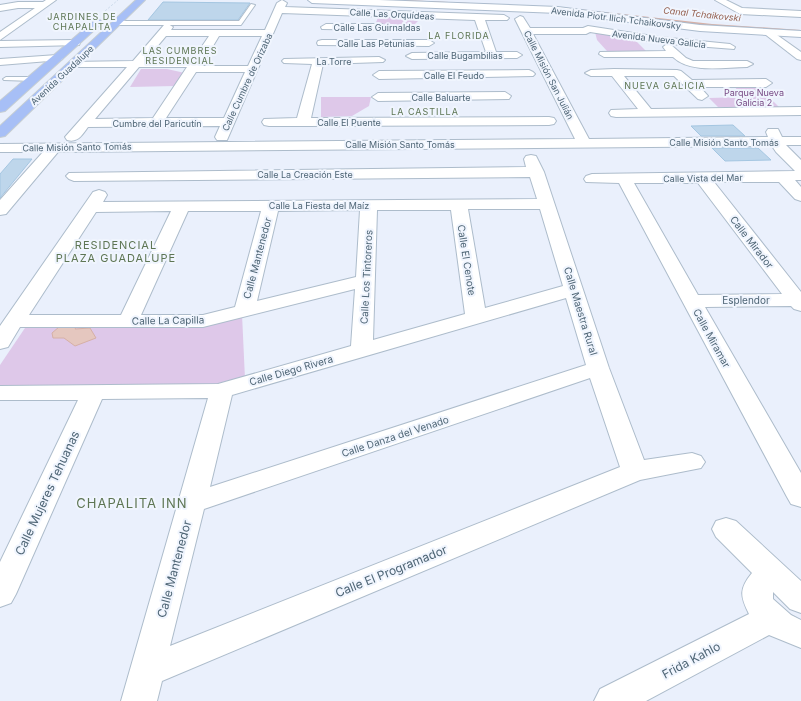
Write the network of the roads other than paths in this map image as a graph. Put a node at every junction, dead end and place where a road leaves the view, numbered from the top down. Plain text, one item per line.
1 (141, 0) edge
2 (312, 0) edge
3 (468, 0) edge
4 (719, 0) edge
5 (371, 1) edge
6 (48, 2) edge
7 (770, 2) dead end
8 (421, 4) junction
9 (253, 5) dead end
10 (433, 5) junction
11 (281, 6) joint
12 (0, 8) edge
13 (515, 8) junction
14 (332, 11) junction
15 (784, 13) junction
16 (107, 14) dead end
17 (801, 14) edge
18 (415, 15) junction
19 (479, 17) junction
20 (504, 18) dead end
21 (118, 23) junction
22 (801, 26) edge
23 (326, 27) junction
24 (396, 27) dead end
25 (524, 27) junction
26 (428, 28) junction
27 (271, 30) junction
28 (587, 30) junction
29 (216, 33) junction
30 (770, 33) junction
31 (784, 33) junction
32 (801, 34) edge
33 (0, 37) edge
34 (721, 38) dead end
35 (659, 40) junction
36 (75, 42) junction
37 (0, 44) edge
38 (22, 44) junction
39 (730, 47) junction
40 (320, 51) junction
41 (796, 51) edge
42 (675, 54) junction
43 (492, 55) junction
44 (517, 55) dead end
45 (412, 56) dead end
46 (431, 56) junction
47 (57, 58) junction
48 (288, 61) dead end
49 (0, 63) edge
50 (609, 63) junction
51 (72, 66) junction
52 (134, 66) junction
53 (193, 68) junction
54 (253, 69) junction
55 (591, 72) dead end
56 (498, 74) junction
57 (529, 74) dead end
58 (379, 75) junction
59 (6, 79) dead end
60 (764, 81) junction
61 (30, 82) junction
62 (690, 84) junction
63 (0, 85) edge
64 (505, 96) junction
65 (702, 96) dead end
66 (376, 102) junction
67 (0, 108) edge
68 (752, 111) junction
69 (769, 111) junction
70 (797, 111) edge
71 (647, 112) junction
72 (616, 113) dead end
73 (514, 121) junction
74 (549, 121) dead end
75 (157, 122) junction
76 (229, 122) junction
77 (269, 122) dead end
78 (303, 122) junction
79 (350, 122) junction
80 (367, 122) junction
81 (85, 123) junction
82 (0, 133) edge
83 (72, 137) dead end
84 (222, 137) dead end
85 (777, 141) junction
86 (584, 142) junction
87 (759, 142) junction
88 (800, 142) edge
89 (347, 144) junction
90 (365, 144) junction
91 (0, 148) edge
92 (54, 148) junction
93 (529, 151) dead end
94 (536, 172) junction
95 (795, 174) edge
96 (74, 176) dead end
97 (112, 176) junction
98 (592, 179) dead end
99 (624, 179) junction
100 (703, 179) junction
101 (801, 196) edge
102 (458, 204) junction
103 (547, 204) junction
104 (369, 205) junction
105 (182, 206) junction
106 (271, 206) junction
107 (91, 207) junction
108 (0, 210) edge
109 (366, 280) junction
110 (574, 289) junction
111 (692, 301) junction
112 (800, 302) edge
113 (244, 311) junction
114 (476, 316) junction
115 (14, 321) junction
116 (128, 321) junction
117 (0, 342) edge
118 (362, 349) junction
119 (598, 368) junction
120 (222, 390) junction
121 (94, 392) junction
122 (0, 393) edge
123 (692, 462) dead end
124 (635, 471) junction
125 (801, 497) edge
126 (192, 503) junction
127 (726, 529) dead end
128 (775, 575) junction
129 (0, 594) edge
130 (801, 600) edge
131 (770, 619) junction
132 (801, 634) edge
133 (143, 686) edge
134 (612, 701) edge

1 - 21 main road, Avenida Guadalupe
2 - 5 street, Avenida Piotr Ilich Tchaikovsky
3 - 22 street, Avenida Piotr Ilich Tchaikovsky
4 - 15 street
5 - 8 street, Avenida Piotr Ilich Tchaikovsky
6 - 12 street
6 - 33 street
7 - 15 street
8 - 10 street, Avenida Piotr Ilich Tchaikovsky
8 - 18 street
9 - 21 lane
10 - 13 street, Avenida Piotr Ilich Tchaikovsky
10 - 26 street
11 - 14 street, Calle Las Orquídeas
11 - 27 street, Calle Cumbre de Orizaba
13 - 25 street, Calle Misión San Julián
13 - 30 street, Avenida Piotr Ilich Tchaikovsky
14 - 18 street, Calle Las Orquídeas
14 - 23 street
15 - 17 street
16 - 36 main road, Avenida Guadalupe
18 - 26 street
19 - 20 street, Calle Las Orquídeas
19 - 26 street, Calle Las Orquídeas
19 - 43 street
21 - 51 main road, Avenida Guadalupe
23 - 24 street, Calle Las Guirnaldas
23 - 40 street
25 - 28 street, Avenida Nueva Galicia
25 - 86 street, Calle Misión San Julián
26 - 40 street, Calle Las Petunias
26 - 46 street
27 - 29 street
27 - 54 street, Calle Cumbre de Orizaba
28 - 35 street, Avenida Nueva Galicia
28 - 50 street
29 - 52 street
29 - 53 street
30 - 31 street, Avenida Piotr Ilich Tchaikovsky
30 - 41 street
31 - 32 street, Avenida Piotr Ilich Tchaikovsky
31 - 41 street
34 - 39 street
35 - 39 street, Avenida Nueva Galicia
35 - 42 street
36 - 38 street
36 - 47 main road, Avenida Guadalupe
37 - 38 street
38 - 47 street
39 - 60 street
40 - 48 street, La Torre
40 - 58 street, La Torre
40 - 78 street
42 - 50 street
42 - 60 street
43 - 44 street, Calle Bugambilias
43 - 46 street, Calle Bugambilias
45 - 46 street, Calle Bugambilias
47 - 49 street
47 - 61 main road, Avenida Guadalupe
50 - 55 street
50 - 62 street
50 - 71 street
51 - 52 street
51 - 82 main road, Avenida Guadalupe
52 - 53 street
52 - 81 street
53 - 54 street
53 - 75 street
54 - 76 street, Calle Cumbre de Orizaba
56 - 57 street, Calle El Feudo
56 - 58 street, Calle El Feudo
56 - 64 street
58 - 66 street
59 - 61 lane
60 - 62 street
60 - 70 street
61 - 63 lane
61 - 67 main road, Avenida Guadalupe
62 - 65 street
64 - 66 street, Calle Baluarte
64 - 73 street
66 - 79 street
66 - 80 street
68 - 69 street
68 - 71 street
68 - 85 street
69 - 70 street
69 - 88 street
71 - 72 street
73 - 74 street, Calle El Puente
73 - 80 street, Calle El Puente
75 - 76 street, Cumbre del Paricutín
75 - 81 street, Cumbre del Paricutín
76 - 84 street, Calle Cumbre de Orizaba
77 - 78 street, Calle El Puente
78 - 79 street, Calle El Puente
79 - 80 street, Calle El Puente
79 - 89 street
80 - 90 street
81 - 83 street
85 - 87 street, Calle Misión Santo Tomás
85 - 88 street, Calle Misión Santo Tomás
85 - 95 street
86 - 87 street, Calle Misión Santo Tomás
86 - 90 street, Calle Misión Santo Tomás
87 - 95 street
89 - 90 street, Calle Misión Santo Tomás
89 - 92 street, Calle Misión Santo Tomás
91 - 92 street, Calle Misión Santo Tomás
92 - 108 street
93 - 94 street, Calle Maestra Rural
94 - 97 street, Calle La Creación Este
94 - 103 street, Calle Maestra Rural
95 - 100 street, Calle Vista del Mar
95 - 101 street
96 - 97 street, Calle La Creación Este
97 - 107 street
98 - 99 street, Calle Vista del Mar
99 - 100 street, Calle Vista del Mar
99 - 111 street, Calle Miramar
100 - 112 street, Calle Mirador
102 - 103 street, Calle La Fiesta del Maíz
102 - 104 street, Calle La Fiesta del Maíz
102 - 114 street, Calle El Cenote
103 - 110 street, Calle Maestra Rural
104 - 106 street, Calle La Fiesta del Maíz
104 - 109 street, Calle Los Tintoreros
105 - 106 street, Calle La Fiesta del Maíz
105 - 107 street, Calle La Fiesta del Maíz
105 - 116 street
106 - 113 street, Calle Mantenedor
107 - 115 street
109 - 113 street, Calle La Capilla
109 - 118 street, Calle Los Tintoreros
110 - 114 street, Calle Diego Rivera
110 - 119 street, Calle Maestra Rural
111 - 112 street, Esplendor
111 - 125 street, Calle Miramar
113 - 116 street, Calle La Capilla
114 - 118 street, Calle Diego Rivera
115 - 116 street, Calle La Capilla
115 - 117 street
118 - 120 street, Calle Diego Rivera
119 - 124 street, Calle Maestra Rural
119 - 126 street, Calle Danza del Venado
120 - 121 street, Calle Diego Rivera
120 - 126 street, Calle Mantenedor
121 - 122 street, Calle Diego Rivera
121 - 129 street, Calle Mujeres Tehuanas
123 - 124 street, Calle El Programador
124 - 133 street, Calle El Programador
126 - 133 street, Calle Mantenedor
127 - 128 street
128 - 130 street
128 - 131 street
131 - 132 street
131 - 134 street, Frida Kahlo

